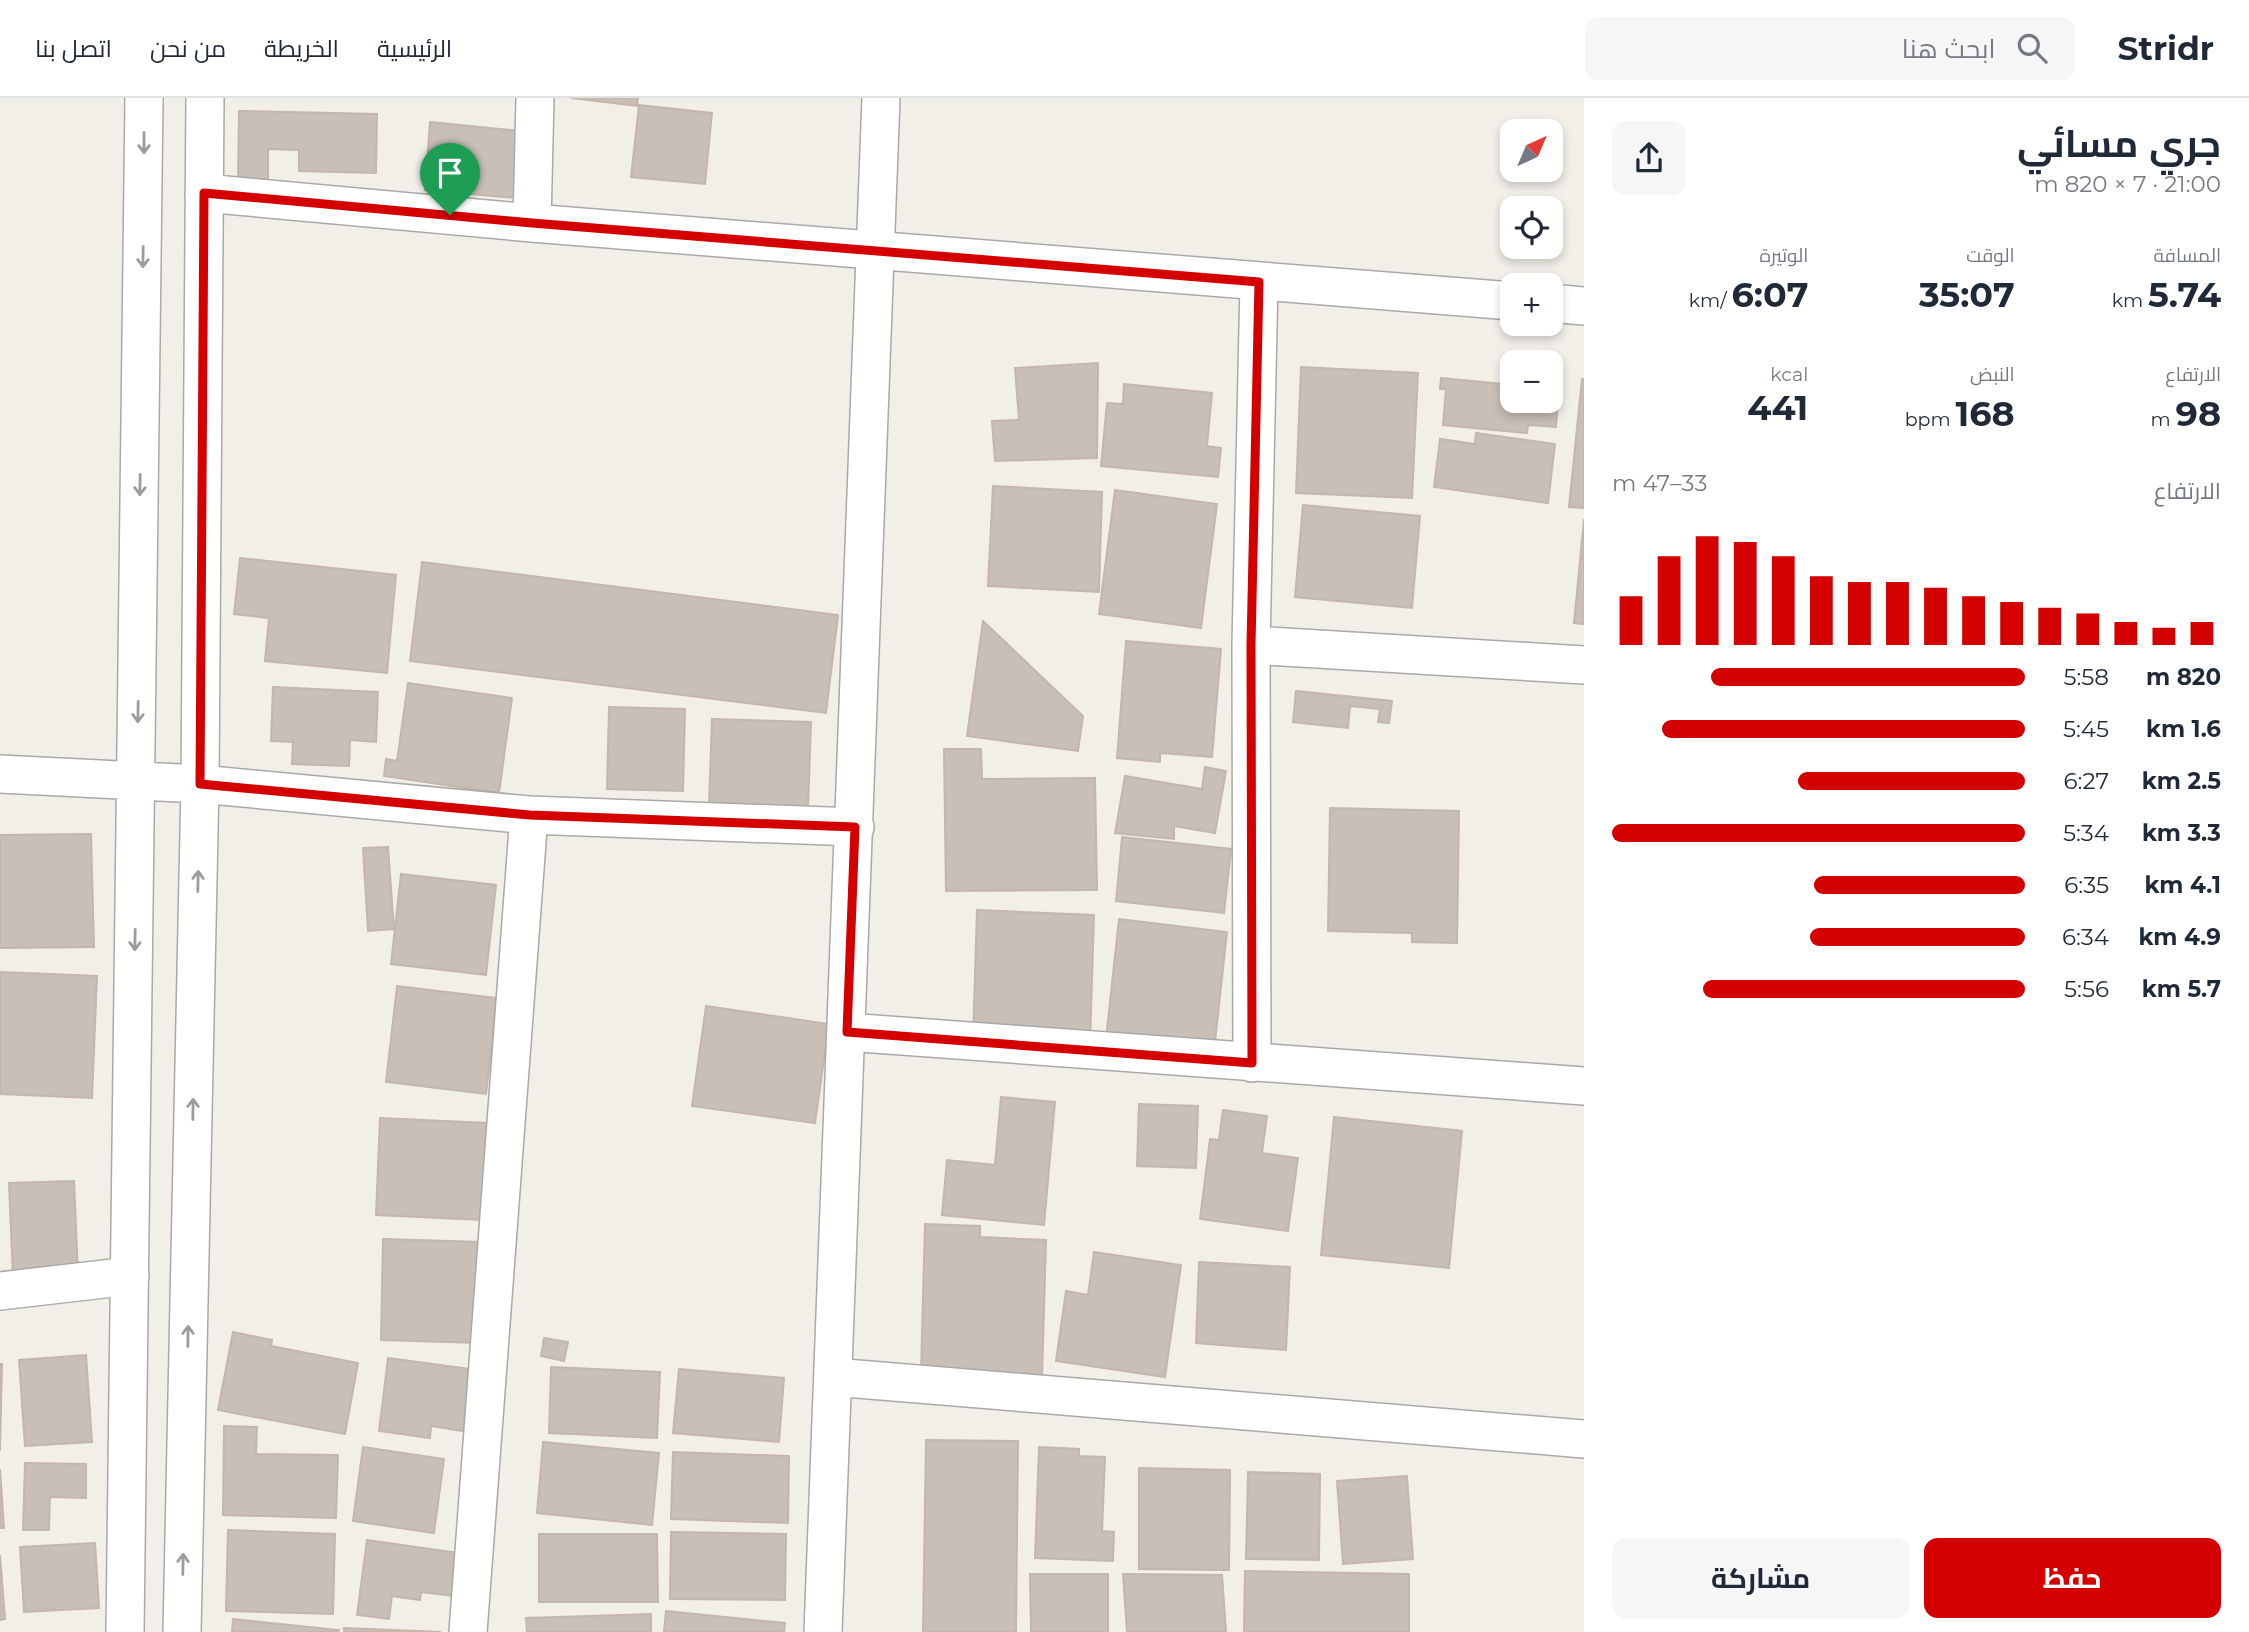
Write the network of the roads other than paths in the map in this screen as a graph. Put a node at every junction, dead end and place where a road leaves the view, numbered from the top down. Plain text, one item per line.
1 (144, 98) edge
2 (205, 98) edge
3 (534, 98) edge
4 (881, 98) edge
5 (204, 193) junction
6 (532, 223) junction
7 (876, 251) junction
8 (1259, 282) junction
9 (1500, 300) edge
10 (1563, 304) edge
11 (1584, 306) edge
12 (1251, 645) junction
13 (1584, 665) edge
14 (0, 774) edge
15 (137, 779) junction
16 (200, 784) junction
17 (530, 815) junction
18 (855, 827) junction
19 (847, 1032) junction
20 (1252, 1063) junction
21 (1584, 1086) edge
22 (130, 1276) junction
23 (0, 1291) edge
24 (833, 1377) junction
25 (1584, 1439) edge
26 (125, 1632) edge
27 (182, 1632) edge
28 (468, 1632) edge
29 (823, 1632) edge

1 -> 15 street
2 - 5 street
3 - 6 street
4 - 7 street
5 - 6 street
5 - 16 street
6 - 7 street
7 - 8 street
7 - 18 street
8 - 9 street
8 - 12 street
10 - 11 street
12 - 13 street
12 - 20 street
14 - 15 street
15 - 16 street
15 -> 22 street
16 - 17 street
27 -> 16 street
17 - 18 street
17 - 28 street
18 - 19 street
19 - 20 street
19 - 24 street
20 - 21 street
22 - 23 street
22 - 26 street
24 - 25 street
24 - 29 street

